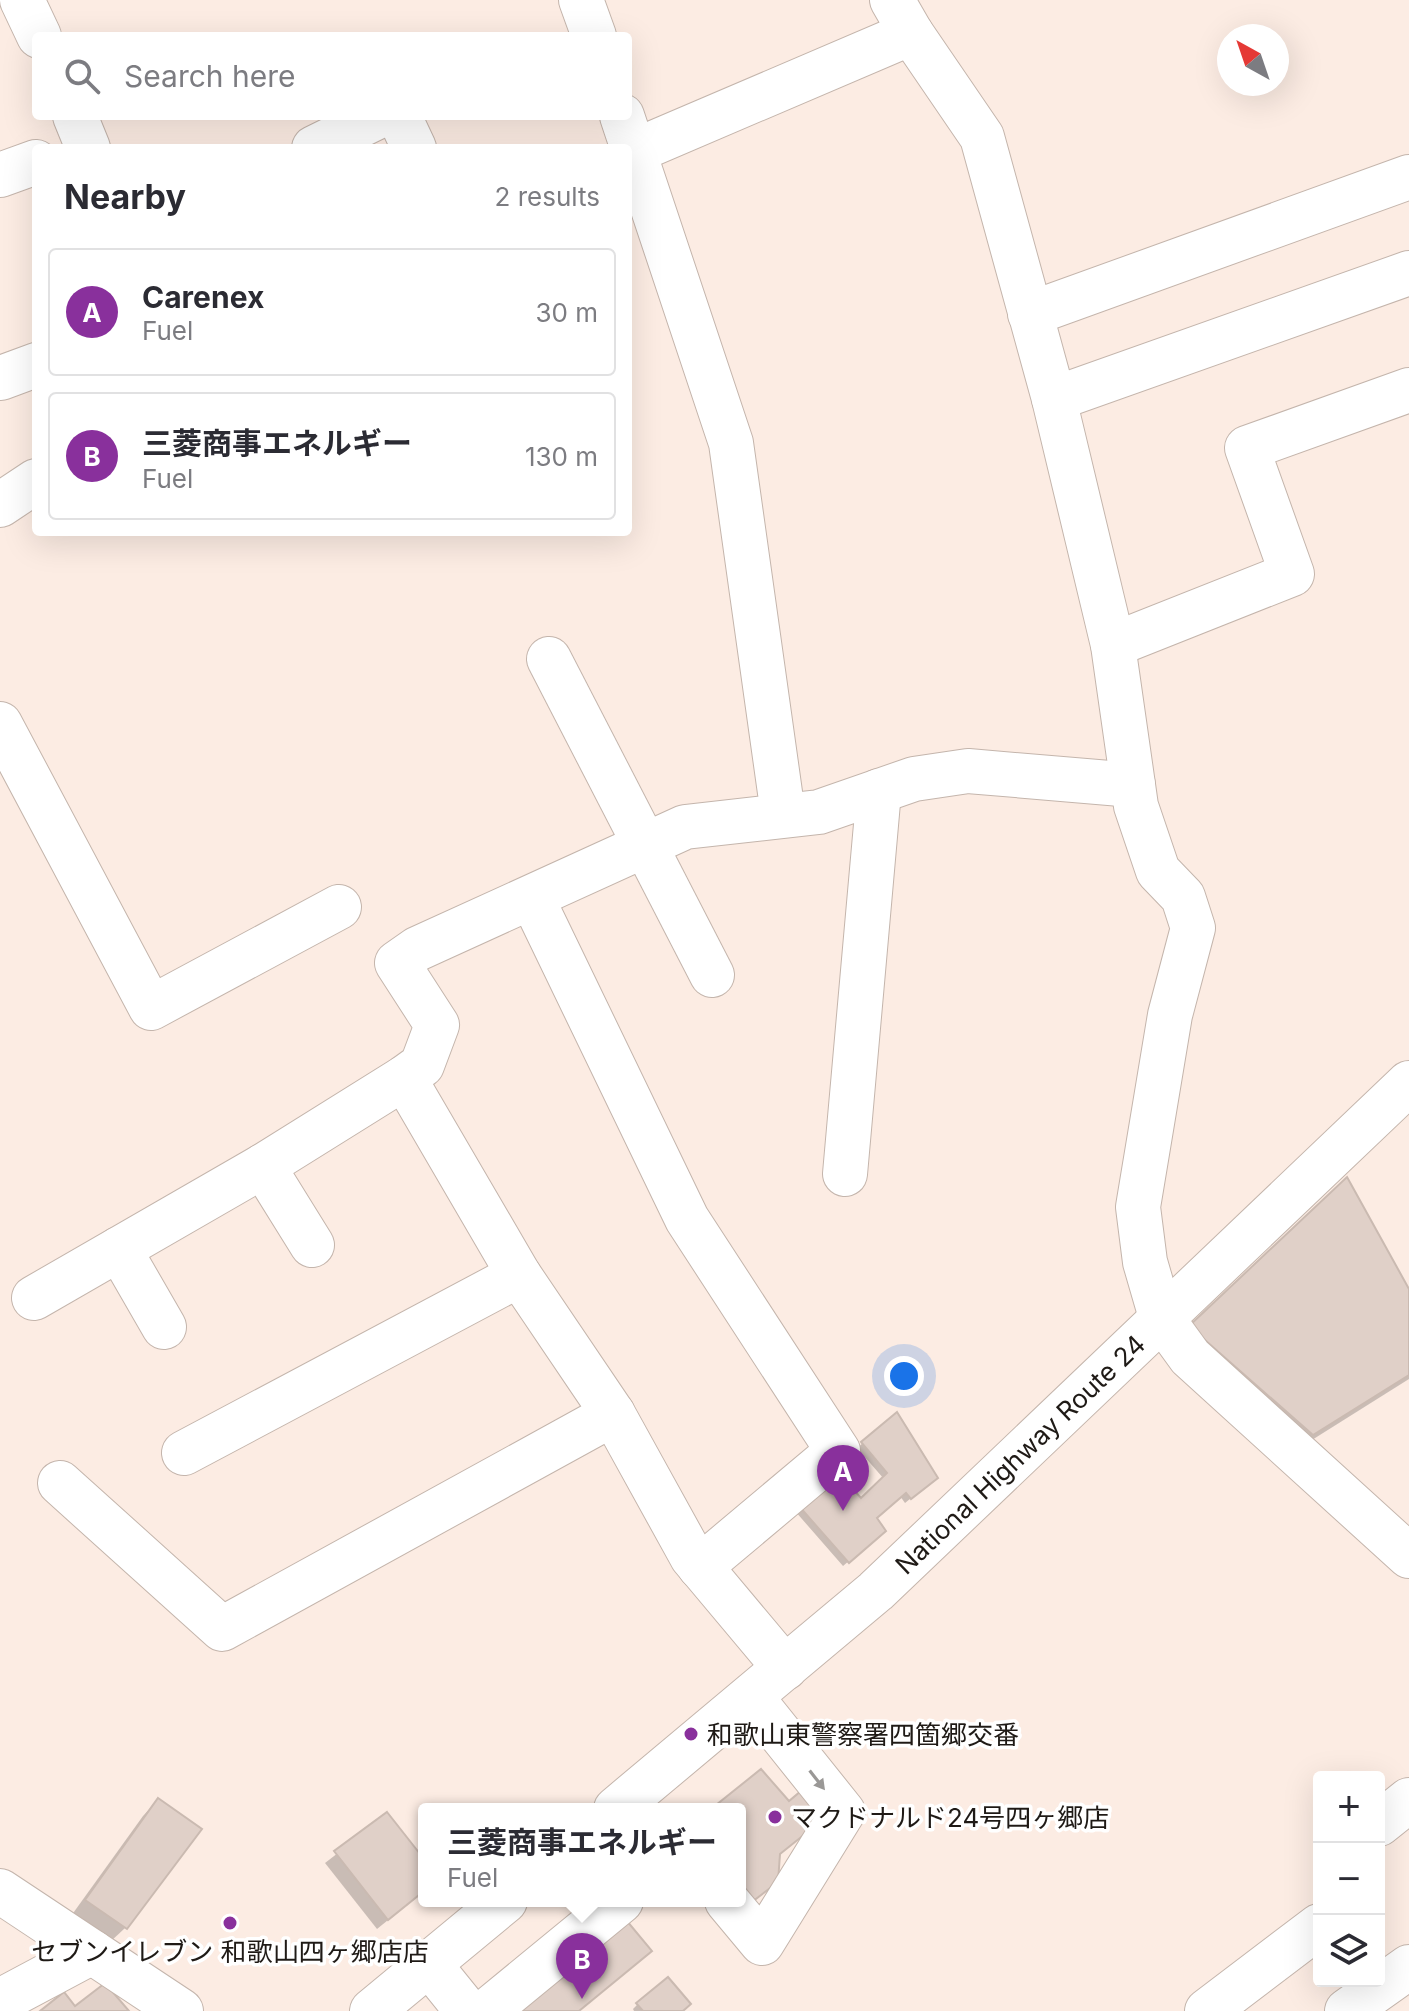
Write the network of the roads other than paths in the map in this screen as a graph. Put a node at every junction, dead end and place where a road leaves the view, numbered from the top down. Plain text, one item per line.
1 (22, 0) edge
2 (581, 0) edge
3 (902, 17) edge
4 (37, 32) edge
5 (593, 32) edge
6 (371, 120) edge
7 (401, 120) edge
8 (628, 141) edge
9 (322, 144) edge
10 (412, 144) edge
11 (632, 153) edge
12 (32, 163) edge
13 (0, 175) edge
14 (1409, 177) edge
15 (1409, 273) edge
16 (1030, 314) junction
17 (32, 366) edge
18 (1, 378) edge
19 (1409, 390) edge
20 (1054, 399) junction
21 (32, 484) edge
22 (0, 505) edge
23 (1113, 645) junction
24 (549, 659) dead end
25 (0, 724) edge
26 (1133, 785) junction
27 (879, 791) junction
28 (783, 814) junction
29 (646, 846) junction
30 (532, 898) junction
31 (339, 907) dead end
32 (712, 975) dead end
33 (404, 1078) junction
34 (1409, 1083) edge
35 (263, 1166) junction
36 (845, 1174) dead end
37 (312, 1245) dead end
38 (119, 1249) junction
39 (519, 1275) junction
40 (34, 1298) dead end
41 (1161, 1317) junction
42 (164, 1327) dead end
43 (613, 1414) junction
44 (184, 1453) dead end
45 (60, 1483) dead end
46 (1409, 1556) edge
47 (700, 1567) junction
48 (785, 1668) junction
49 (751, 1697) junction
50 (1409, 1800) edge
51 (634, 1803) edge
52 (1385, 1819) edge
53 (1, 1893) edge
54 (498, 1907) edge
55 (614, 1907) edge
56 (732, 1907) edge
57 (1313, 1931) edge
58 (92, 1952) junction
59 (429, 1964) junction
60 (1409, 1967) edge
61 (0, 2001) edge
62 (181, 2011) edge
63 (372, 2011) edge
64 (467, 2011) edge
65 (487, 2011) edge
66 (1207, 2011) edge
67 (1347, 2011) edge

1 - 4 main road
2 - 5 main road
3 - 8 main road
3 - 16 main road
6 - 9 main road
7 - 10 main road
11 - 28 main road
12 - 13 main road
14 - 16 main road
15 - 20 main road
16 - 20 main road
17 - 18 main road
19 - 23 main road
20 - 23 main road
21 - 22 main road
23 - 26 main road
24 - 29 main road
25 - 31 main road
26 - 27 main road
26 - 41 main road
27 - 28 main road
27 - 36 main road
28 - 29 main road
29 - 30 main road
29 - 32 main road
30 - 33 main road
30 - 47 main road
33 - 35 main road
33 - 39 main road
34 - 41 main road, National Highway Route 24
35 - 37 main road
35 - 38 main road
38 - 40 main road
38 - 42 main road
39 - 43 main road
39 - 44 main road
41 - 46 main road
41 - 48 main road, National Highway Route 24
43 - 45 main road
43 - 47 main road
47 - 48 main road
48 - 49 main road, National Highway Route 24
49 - 51 main road, National Highway Route 24
49 -> 56 main road
50 - 52 main road
53 - 58 main road
54 - 59 main road
55 - 65 main road
57 - 66 main road
58 - 61 main road
58 - 62 main road
59 - 63 main road
59 - 64 main road
60 - 67 main road

